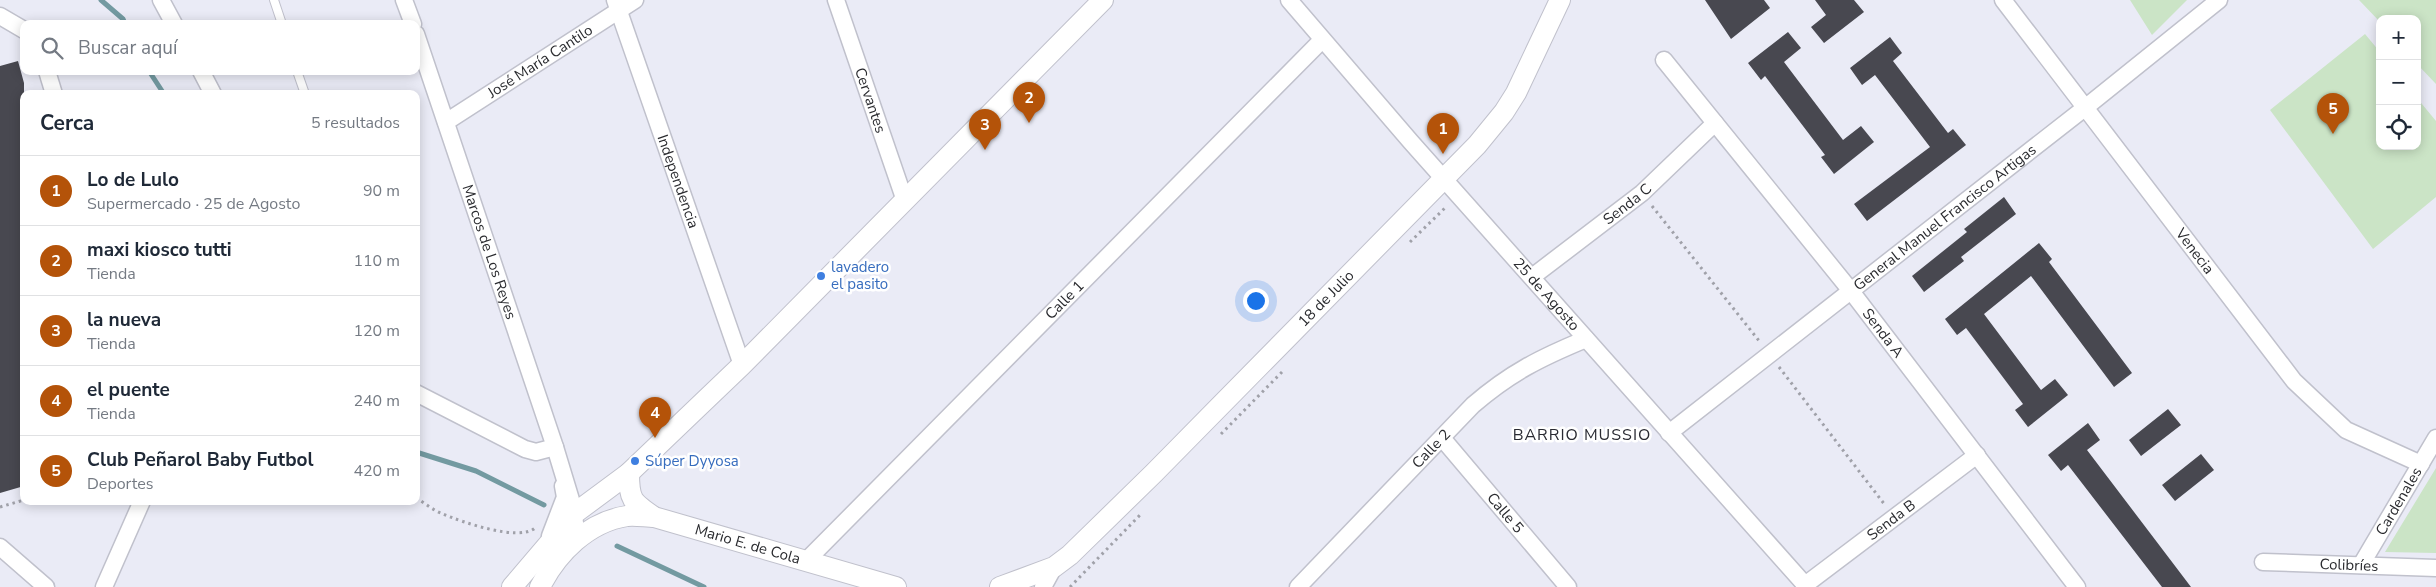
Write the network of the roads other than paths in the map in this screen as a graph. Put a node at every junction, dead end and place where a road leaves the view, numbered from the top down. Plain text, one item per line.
1 (161, 0) edge
2 (274, 0) edge
3 (404, 0) edge
4 (635, 0) edge
5 (836, 0) edge
6 (1103, 0) edge
7 (1290, 0) edge
8 (1560, 0) edge
9 (2003, 0) edge
10 (2219, 0) edge
11 (617, 5) edge
12 (0, 16) edge
13 (172, 20) edge
14 (281, 20) edge
15 (412, 20) edge
16 (20, 28) edge
17 (1322, 40) junction
18 (420, 46) edge
19 (1664, 60) dead end
20 (48, 75) edge
21 (203, 75) edge
22 (298, 75) edge
23 (53, 90) edge
24 (212, 90) edge
25 (304, 90) edge
26 (2086, 107) junction
27 (446, 122) junction
28 (1715, 123) junction
29 (1445, 177) junction
30 (905, 201) junction
31 (1532, 277) junction
32 (1851, 291) junction
33 (1586, 339) junction
34 (742, 365) junction
35 (420, 395) edge
36 (1669, 433) junction
37 (1442, 438) junction
38 (2436, 438) edge
39 (555, 447) junction
40 (1976, 455) junction
41 (2421, 464) junction
42 (562, 471) junction
43 (628, 473) junction
44 (140, 505) edge
45 (575, 513) junction
46 (654, 517) junction
47 (572, 542) junction
48 (0, 547) edge
49 (544, 550) junction
50 (807, 560) junction
51 (2263, 562) dead end
52 (2361, 565) junction
53 (1054, 567) junction
54 (2436, 568) edge
55 (1560, 584) edge
56 (1806, 586) edge
57 (46, 587) edge
58 (104, 587) edge
59 (512, 587) edge
60 (540, 587) edge
61 (896, 587) edge
62 (1000, 587) edge
63 (1043, 587) edge
64 (1298, 587) edge
65 (2077, 587) edge

1 - 13 street
2 - 14 lane
3 - 15 street
4 - 11 street, José María Cantilo
5 - 30 street, Cervantes
6 - 30 street
7 - 17 street, 25 de Agosto
8 - 29 street, 18 de Julio
9 - 26 street, Venecia
10 - 26 street, General Manuel Francisco Artigas
11 - 27 street, José María Cantilo
11 - 34 street, Independencia
12 - 16 street
17 - 29 street, 25 de Agosto
17 - 50 street, Calle 1
18 - 27 street, Marcos de Los Reyes
19 - 28 street, Senda A
20 - 23 street
21 - 24 street
22 - 25 lane
26 - 32 street, General Manuel Francisco Artigas
26 - 41 street, Venecia
27 - 39 street, Marcos de Los Reyes
28 - 31 street, Senda C
28 - 32 street, Senda A
29 - 31 street, 25 de Agosto
29 - 53 street, 18 de Julio
30 - 34 street
31 - 33 street, 25 de Agosto
32 - 36 street, General Manuel Francisco Artigas
32 - 40 street, Senda A
33 - 36 street, 25 de Agosto
33 - 37 street, Calle 2
34 - 43 street
35 - 39 street
36 - 56 street, 25 de Agosto
37 - 55 street, Calle 5
37 - 64 street, Calle 2
38 - 41 street, Cardenales
39 - 42 street, Marcos de Los Reyes
40 - 56 street, Senda B
40 - 65 street, Senda A
41 - 52 street, Cardenales
42 - 45 street, Marcos de Los Reyes
42 - 49 street, Marcos de Los Reyes
43 - 45 street
43 - 46 street, Mario E. de Cola
44 - 58 street
45 - 47 street, Marcos de Los Reyes
45 - 49 street
46 - 47 street
46 - 50 street, Mario E. de Cola
47 - 60 street
48 - 57 street
49 - 59 street
50 - 61 street, Mario E. de Cola
51 - 52 street, Colibríes
52 - 54 street, Colibríes
53 - 62 street, 18 de Julio
53 - 63 street, 18 de Julio

